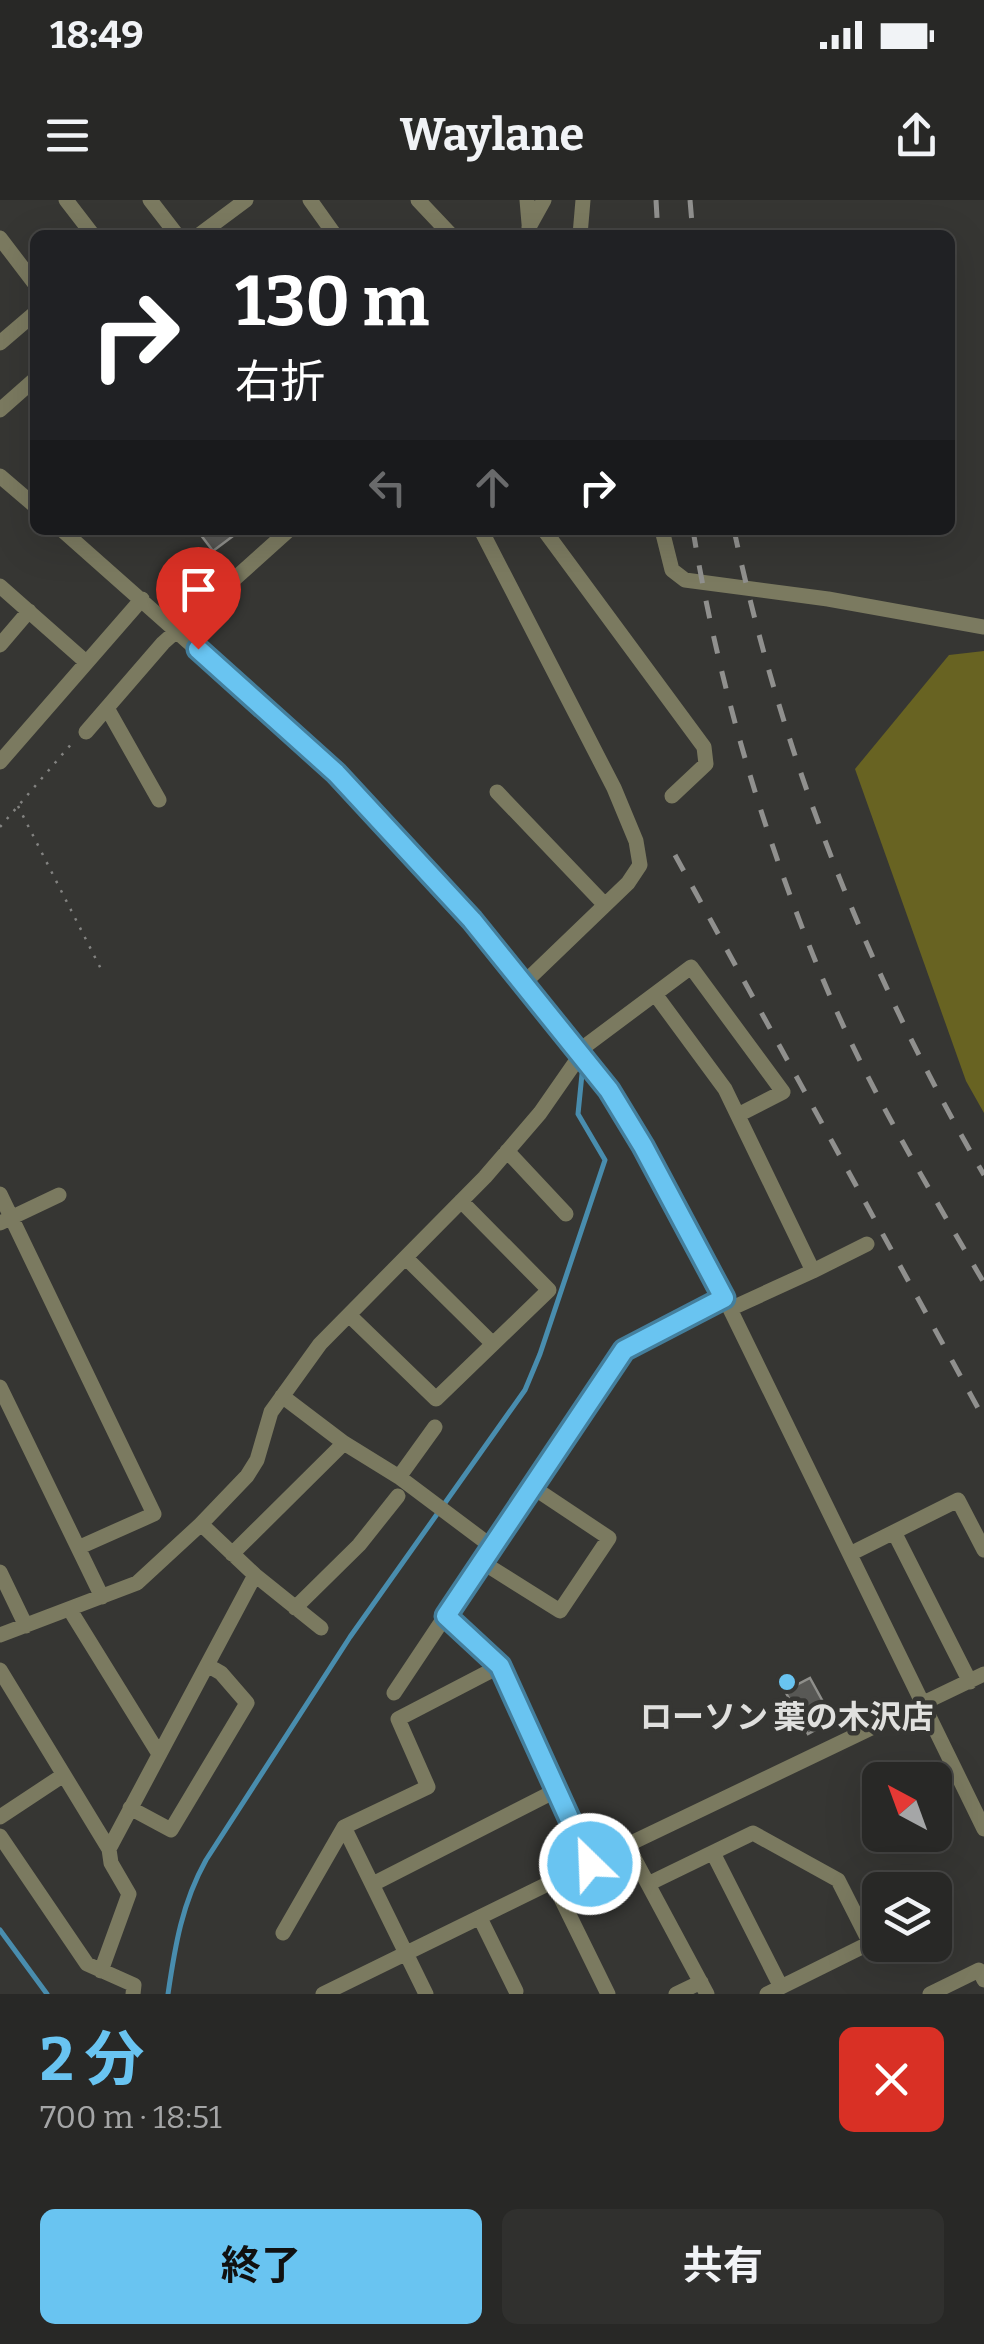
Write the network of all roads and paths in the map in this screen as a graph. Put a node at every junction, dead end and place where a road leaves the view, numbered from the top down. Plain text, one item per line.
1 (66, 200) edge
2 (150, 200) edge
3 (246, 200) edge
4 (310, 200) edge
5 (418, 200) edge
6 (446, 200) edge
7 (527, 200) edge
8 (544, 200) edge
9 (583, 200) edge
10 (432, 214) junction
11 (90, 230) edge
12 (174, 230) edge
13 (206, 230) edge
14 (331, 230) edge
15 (446, 230) edge
16 (530, 230) edge
17 (530, 230) edge
18 (580, 230) edge
19 (0, 238) edge
20 (30, 277) edge
21 (30, 317) edge
22 (0, 343) edge
23 (30, 384) edge
24 (0, 410) edge
25 (3, 483) edge
26 (30, 502) edge
27 (68, 535) edge
28 (283, 535) edge
29 (483, 535) edge
30 (548, 535) edge
31 (663, 535) edge
32 (0, 586) edge
33 (142, 599) junction
34 (28, 611) junction
35 (984, 628) edge
36 (179, 630) junction
37 (0, 644) edge
38 (86, 662) junction
39 (108, 708) junction
40 (86, 732) joint
41 (0, 762) edge
42 (497, 792) dead end
43 (672, 796) dead end
44 (159, 800) dead end
45 (18, 806) junction
46 (0, 827) edge
47 (606, 905) junction
48 (102, 971) dead end
49 (523, 984) junction
50 (655, 994) junction
51 (580, 1057) junction
52 (740, 1114) junction
53 (507, 1151) junction
54 (0, 1194) edge
55 (59, 1195) dead end
56 (462, 1200) junction
57 (566, 1214) dead end
58 (6, 1221) edge
59 (867, 1244) dead end
60 (406, 1258) junction
61 (814, 1271) junction
62 (728, 1304) junction
63 (349, 1315) junction
64 (493, 1344) junction
65 (0, 1386) edge
66 (282, 1396) junction
67 (436, 1426) dead end
68 (344, 1442) junction
69 (399, 1476) junction
70 (531, 1486) junction
71 (398, 1496) dead end
72 (201, 1524) junction
73 (894, 1532) junction
74 (492, 1546) junction
75 (80, 1548) junction
76 (984, 1550) edge
77 (232, 1554) junction
78 (850, 1554) junction
79 (482, 1562) junction
80 (0, 1572) edge
81 (254, 1575) junction
82 (102, 1596) junction
83 (295, 1608) junction
84 (70, 1610) junction
85 (446, 1616) junction
86 (26, 1626) junction
87 (320, 1628) dead end
88 (0, 1635) edge
89 (207, 1664) junction
90 (500, 1666) junction
91 (0, 1670) edge
92 (977, 1678) edge
93 (394, 1693) dead end
94 (922, 1704) junction
95 (159, 1754) junction
96 (62, 1776) junction
97 (556, 1790) junction
98 (130, 1808) junction
99 (0, 1817) edge
100 (344, 1827) junction
101 (984, 1828) edge
102 (0, 1836) edge
103 (628, 1845) junction
104 (108, 1848) junction
105 (714, 1852) junction
106 (590, 1864) junction
107 (553, 1882) junction
108 (373, 1884) junction
109 (648, 1884) junction
110 (480, 1918) junction
111 (862, 1919) edge
112 (283, 1933) dead end
113 (862, 1946) edge
114 (407, 1954) junction
115 (101, 1970) junction
116 (984, 1980) edge
117 (704, 1988) edge
118 (774, 1990) edge
119 (516, 1991) dead end
120 (132, 1994) edge
121 (323, 1994) edge
122 (426, 1994) edge
123 (608, 1994) edge
124 (676, 1994) edge
125 (930, 1994) edge

1 - 11 street
2 - 12 street
3 - 13 street
4 - 14 street
5 - 10 street
6 - 10 street
7 - 16 street
8 - 17 street
9 - 18 street
10 - 15 street
19 - 20 street
21 - 22 street
23 - 24 street
25 - 26 street
27 - 33 street
28 - 36 street
29 - 47 street
30 - 43 street
31 - 35 street
32 - 34 street
33 - 36 street
33 - 38 street
34 - 37 street
34 - 38 street
36 - 39 street
36 - 49 street
38 - 41 street
39 - 40 street
39 - 44 street
40 - 45 path
42 - 47 street
45 - 46 path
45 - 48 path
47 - 49 street
49 - 51 street
50 - 51 street
50 - 52 street
50 - 52 street
51 - 53 street
51 - 62 street
52 - 61 street
53 - 56 street
53 - 57 street
54 - 58 street
55 - 58 street
56 - 60 street
56 - 64 street
58 - 75 street
59 - 61 street
60 - 63 street
60 - 64 street
61 - 62 street
62 - 70 street
62 - 78 street
63 - 64 street
63 - 66 street
65 - 75 street
66 - 68 street
66 - 72 street
67 - 69 street
68 - 69 street
68 - 77 street
69 - 74 street
70 - 74 street
70 - 79 street
71 - 83 street
72 - 77 street
72 - 82 street
73 - 76 street
73 - 78 street
73 - 92 street
74 - 79 street
75 - 82 street
77 - 81 street
78 - 94 street
79 - 85 street
80 - 86 street
81 - 83 street
81 - 89 street
82 - 84 street
83 - 87 street
84 - 86 street
84 - 95 street
85 - 90 street
85 - 93 street
86 - 88 street
89 - 95 street
89 - 98 street
90 - 97 street
90 - 100 street
91 - 96 street
92 - 94 street
94 - 101 street
94 - 103 street
95 - 98 street
96 - 99 street
96 - 104 street
97 - 106 street
97 - 108 street
98 - 104 street
100 - 108 street
100 - 112 street
102 - 115 street
103 - 106 street
103 - 109 street
104 - 115 street
105 - 109 street
105 - 111 street
105 - 118 street
106 - 107 street
107 - 110 street
107 - 123 street
108 - 114 street
109 - 117 street
110 - 114 street
110 - 119 street
113 - 118 street
114 - 121 street
114 - 122 street
115 - 120 street
116 - 125 street
117 - 124 street

